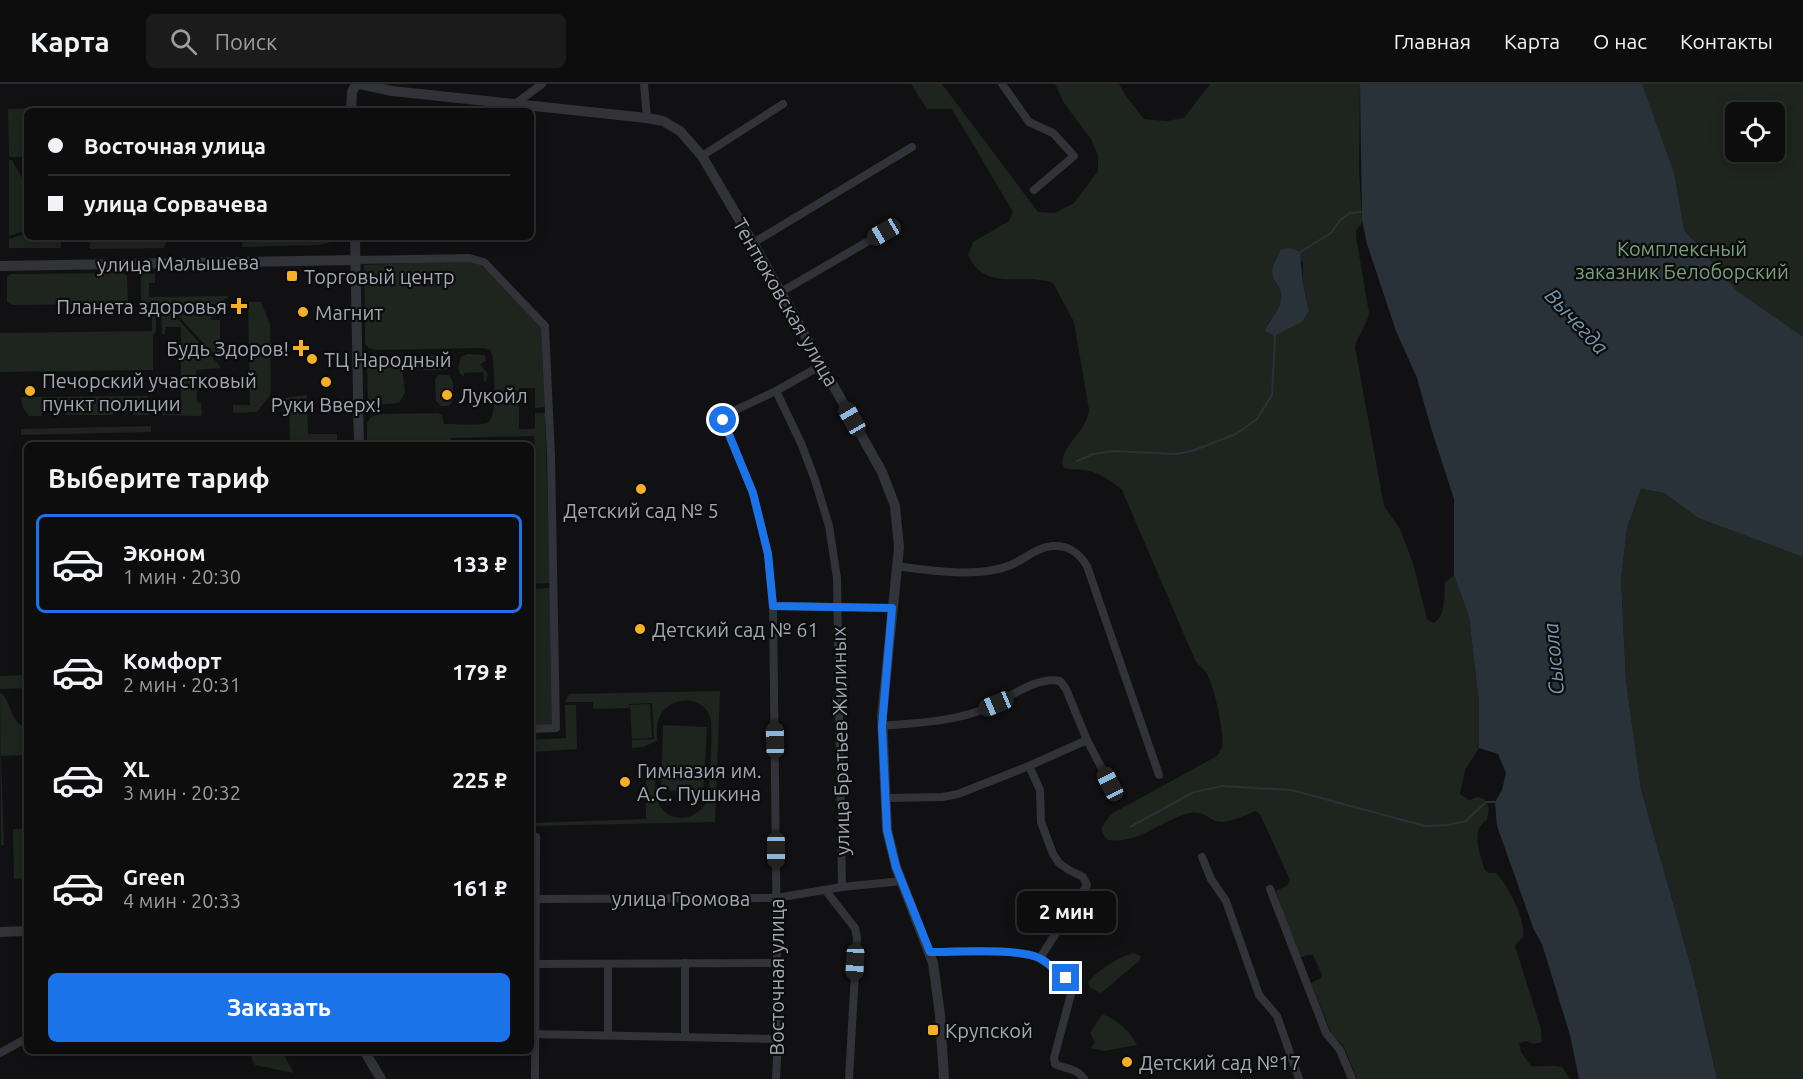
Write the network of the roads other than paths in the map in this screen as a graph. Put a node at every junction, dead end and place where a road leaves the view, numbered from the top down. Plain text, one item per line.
1 (358, 84) edge
2 (542, 84) edge
3 (644, 84) edge
4 (1002, 84) edge
5 (431, 90) edge
6 (515, 104) junction
7 (783, 104) dead end
8 (351, 108) edge
9 (647, 118) junction
10 (912, 147) dead end
11 (702, 156) junction
12 (1034, 190) dead end
13 (884, 232) dead end
14 (355, 240) edge
15 (753, 243) junction
16 (356, 260) junction
17 (0, 266) edge
18 (781, 292) junction
19 (822, 365) junction
20 (776, 391) junction
21 (359, 442) edge
22 (897, 566) junction
23 (773, 606) junction
24 (838, 607) junction
25 (892, 608) junction
26 (882, 726) junction
27 (534, 729) edge
28 (1087, 740) junction
29 (1029, 766) junction
30 (1159, 775) dead end
31 (1110, 784) dead end
32 (885, 798) junction
33 (536, 837) dead end
34 (1203, 857) dead end
35 (902, 881) junction
36 (842, 887) junction
37 (1270, 889) dead end
38 (826, 891) junction
39 (776, 898) junction
40 (534, 899) edge
41 (24, 931) edge
42 (0, 932) edge
43 (930, 952) junction
44 (1040, 958) junction
45 (608, 963) junction
46 (685, 963) junction
47 (777, 963) junction
48 (536, 964) junction
49 (534, 1011) edge
50 (534, 1034) edge
51 (608, 1035) junction
52 (685, 1035) junction
53 (778, 1039) junction
54 (24, 1040) edge
55 (534, 1049) edge
56 (0, 1053) edge
57 (366, 1054) edge
58 (381, 1079) edge
59 (536, 1079) edge
60 (776, 1079) edge
61 (849, 1079) edge
62 (944, 1079) edge
63 (1084, 1079) edge
64 (1299, 1079) edge
65 (1352, 1079) edge

1 - 5 street, Тентюковская улица
1 - 8 street
2 - 6 street
3 - 9 street
4 - 12 street
5 - 6 street, Тентюковская улица
6 - 9 street, Тентюковская улица
7 - 11 street
9 - 11 street, Тентюковская улица
10 - 15 street
11 - 15 street, Тентюковская улица
13 - 18 street
14 - 16 street
15 - 18 street, Тентюковская улица
16 - 17 street, улица Малышева
16 - 21 street
16 - 27 street
18 - 19 street, Тентюковская улица
19 - 20 street
19 - 22 street, Тентюковская улица
20 - 23 street, Восточная улица
20 - 24 street, улица Братьев Жилиных
22 - 25 street, Тентюковская улица
22 - 30 street
23 - 24 street
23 - 39 street, Восточная улица
24 - 25 street
24 - 36 street, улица Братьев Жилиных
25 - 26 street, Тентюковская улица
26 - 28 street
26 - 32 street, Тентюковская улица
28 - 29 street
28 - 31 street
29 - 32 street
29 - 44 street
32 - 35 street, Тентюковская улица
33 - 40 street
34 - 64 street
35 - 36 street, улица Громова
35 - 43 street, Тентюковская улица
36 - 38 street, улица Громова
37 - 65 street
38 - 39 street, улица Громова
38 - 61 street
39 - 40 street, улица Громова
39 - 47 street, Восточная улица
40 - 48 street
41 - 42 street
43 - 44 street
43 - 62 street, Тентюковская улица
44 - 63 street
45 - 46 street
45 - 48 street
45 - 51 street
46 - 47 street
46 - 52 street
47 - 53 street, Восточная улица
48 - 49 street
50 - 51 street
51 - 52 street
52 - 53 street
53 - 60 street, Восточная улица
54 - 56 street
55 - 59 street
57 - 58 street

